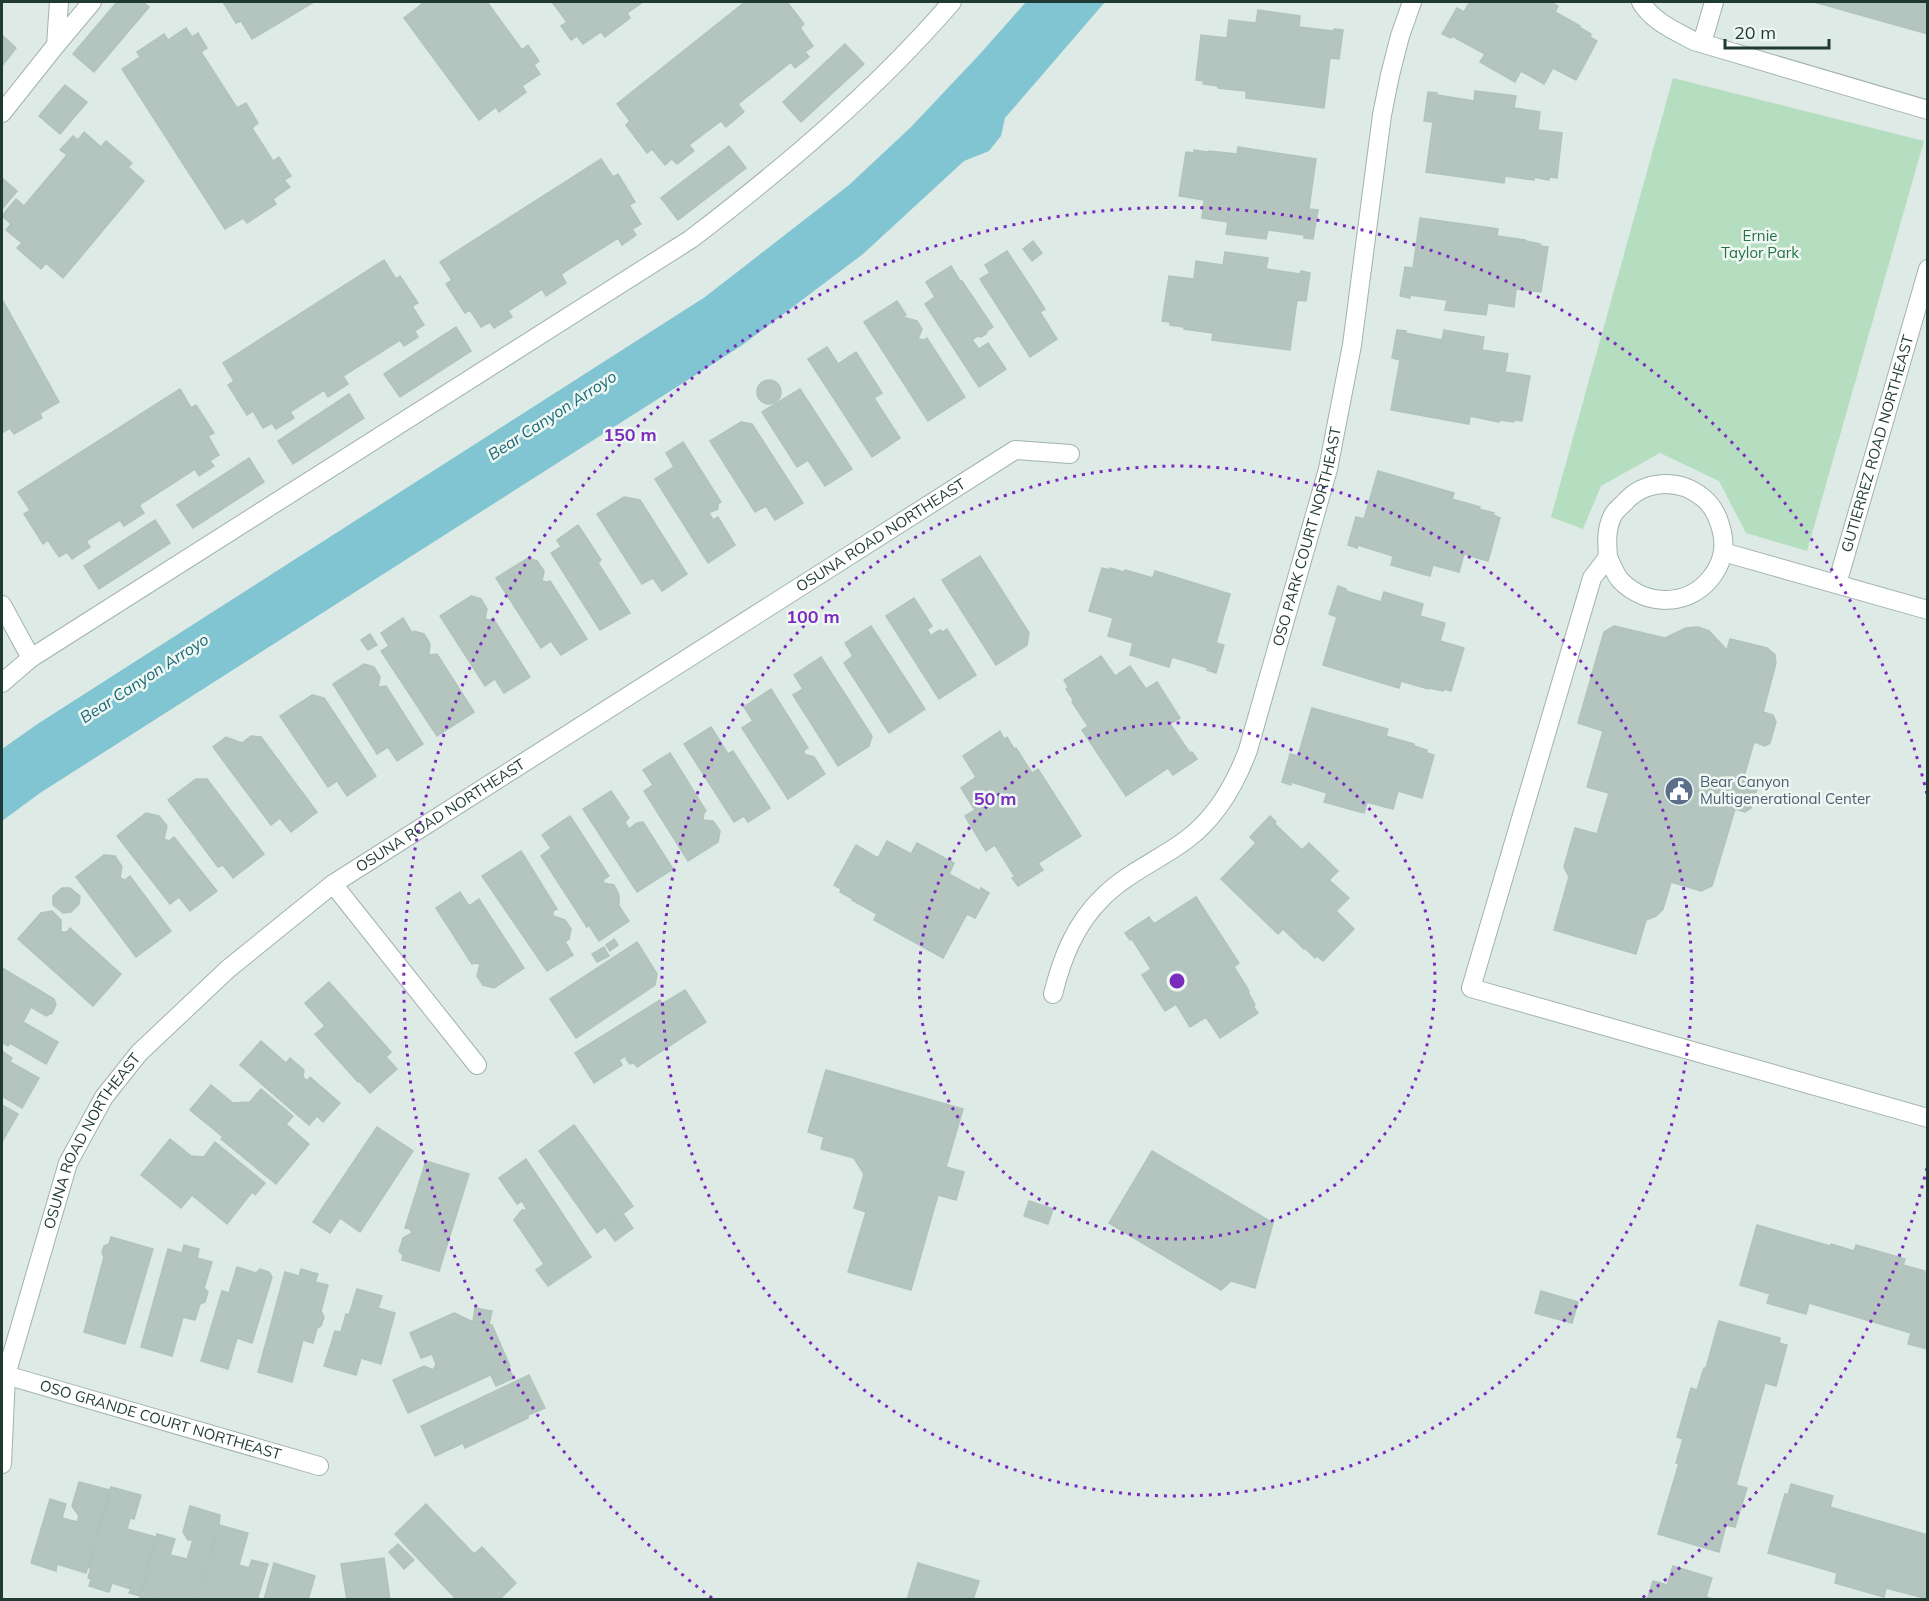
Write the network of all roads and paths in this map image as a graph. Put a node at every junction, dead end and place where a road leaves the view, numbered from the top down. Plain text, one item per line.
1 (59, 2) edge
2 (92, 2) edge
3 (952, 2) edge
4 (1412, 2) edge
5 (1641, 2) edge
6 (1714, 2) edge
7 (1702, 44) junction
8 (56, 45) junction
9 (1928, 110) edge
10 (2, 112) edge
11 (1928, 269) edge
12 (1070, 454) dead end
13 (1723, 552) junction
14 (1608, 557) junction
15 (1837, 584) junction
16 (2, 605) edge
17 (1928, 610) edge
18 (31, 658) junction
19 (2, 683) edge
20 (333, 884) junction
21 (1053, 994) dead end
22 (477, 1065) dead end
23 (1928, 1118) edge
24 (3, 1377) edge
25 (2, 1464) edge
26 (319, 1466) dead end

1 - 8 street
2 - 8 street
3 - 18 street
4 - 21 street, OSO PARK COURT NORTHEAST
5 - 7 street
6 - 7 street
7 - 9 street
8 - 10 street
11 - 15 street, GUTIERREZ ROAD NORTHEAST
12 - 20 street, OSUNA ROAD NORTHEAST
13 - 14 street
13 - 14 street
13 - 15 street
14 - 23 street
15 - 17 street
16 - 18 street
18 - 19 street
20 - 22 street
20 - 24 street, OSUNA ROAD NORTHEAST
24 - 25 street, OSUNA ROAD NORTHEAST
24 - 26 street, OSO GRANDE COURT NORTHEAST

